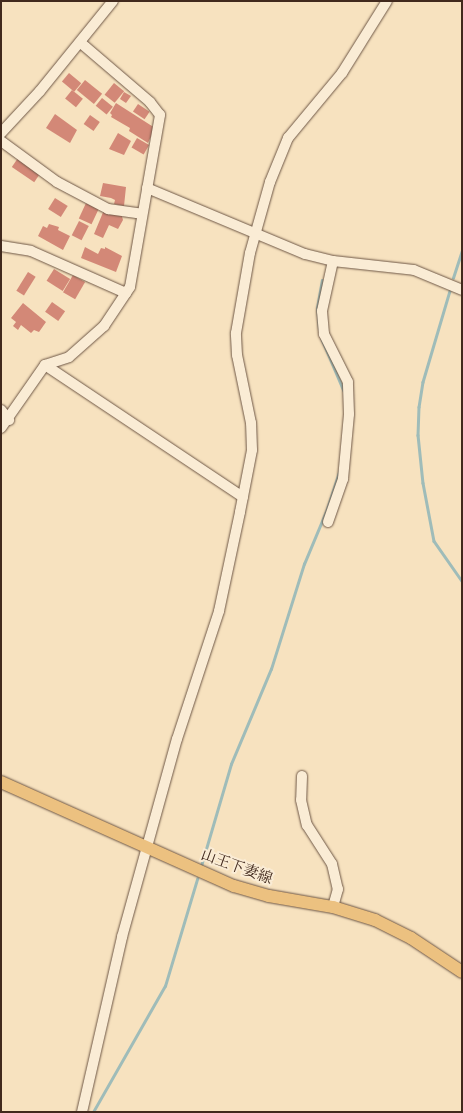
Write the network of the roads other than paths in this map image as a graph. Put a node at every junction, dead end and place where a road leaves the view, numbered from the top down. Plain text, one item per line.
1 (387, 1) edge
2 (110, 3) edge
3 (81, 43) junction
4 (1, 133) edge
5 (1, 140) edge
6 (147, 188) junction
7 (142, 214) junction
8 (255, 235) junction
9 (1, 246) edge
10 (333, 261) junction
11 (462, 290) edge
12 (126, 293) junction
13 (45, 365) junction
14 (1, 410) edge
15 (9, 420) junction
16 (1, 428) edge
17 (243, 497) junction
18 (328, 522) dead end
19 (302, 776) dead end
20 (1, 782) edge
21 (147, 847) junction
22 (334, 907) junction
23 (462, 972) edge
24 (82, 1112) edge

1 - 8 street
2 - 3 street
3 - 4 street
3 - 6 street
5 - 7 street
6 - 7 street
6 - 8 street
7 - 12 street
8 - 10 street
8 - 17 street
9 - 12 street
10 - 11 street
10 - 18 street
12 - 13 street
13 - 15 street
13 - 17 street
14 - 15 street
15 - 16 street
17 - 21 street
19 - 22 street
20 - 21 main road, 山王下妻線
21 - 22 main road, 山王下妻線
21 - 24 street
22 - 23 main road, 山王下妻線

